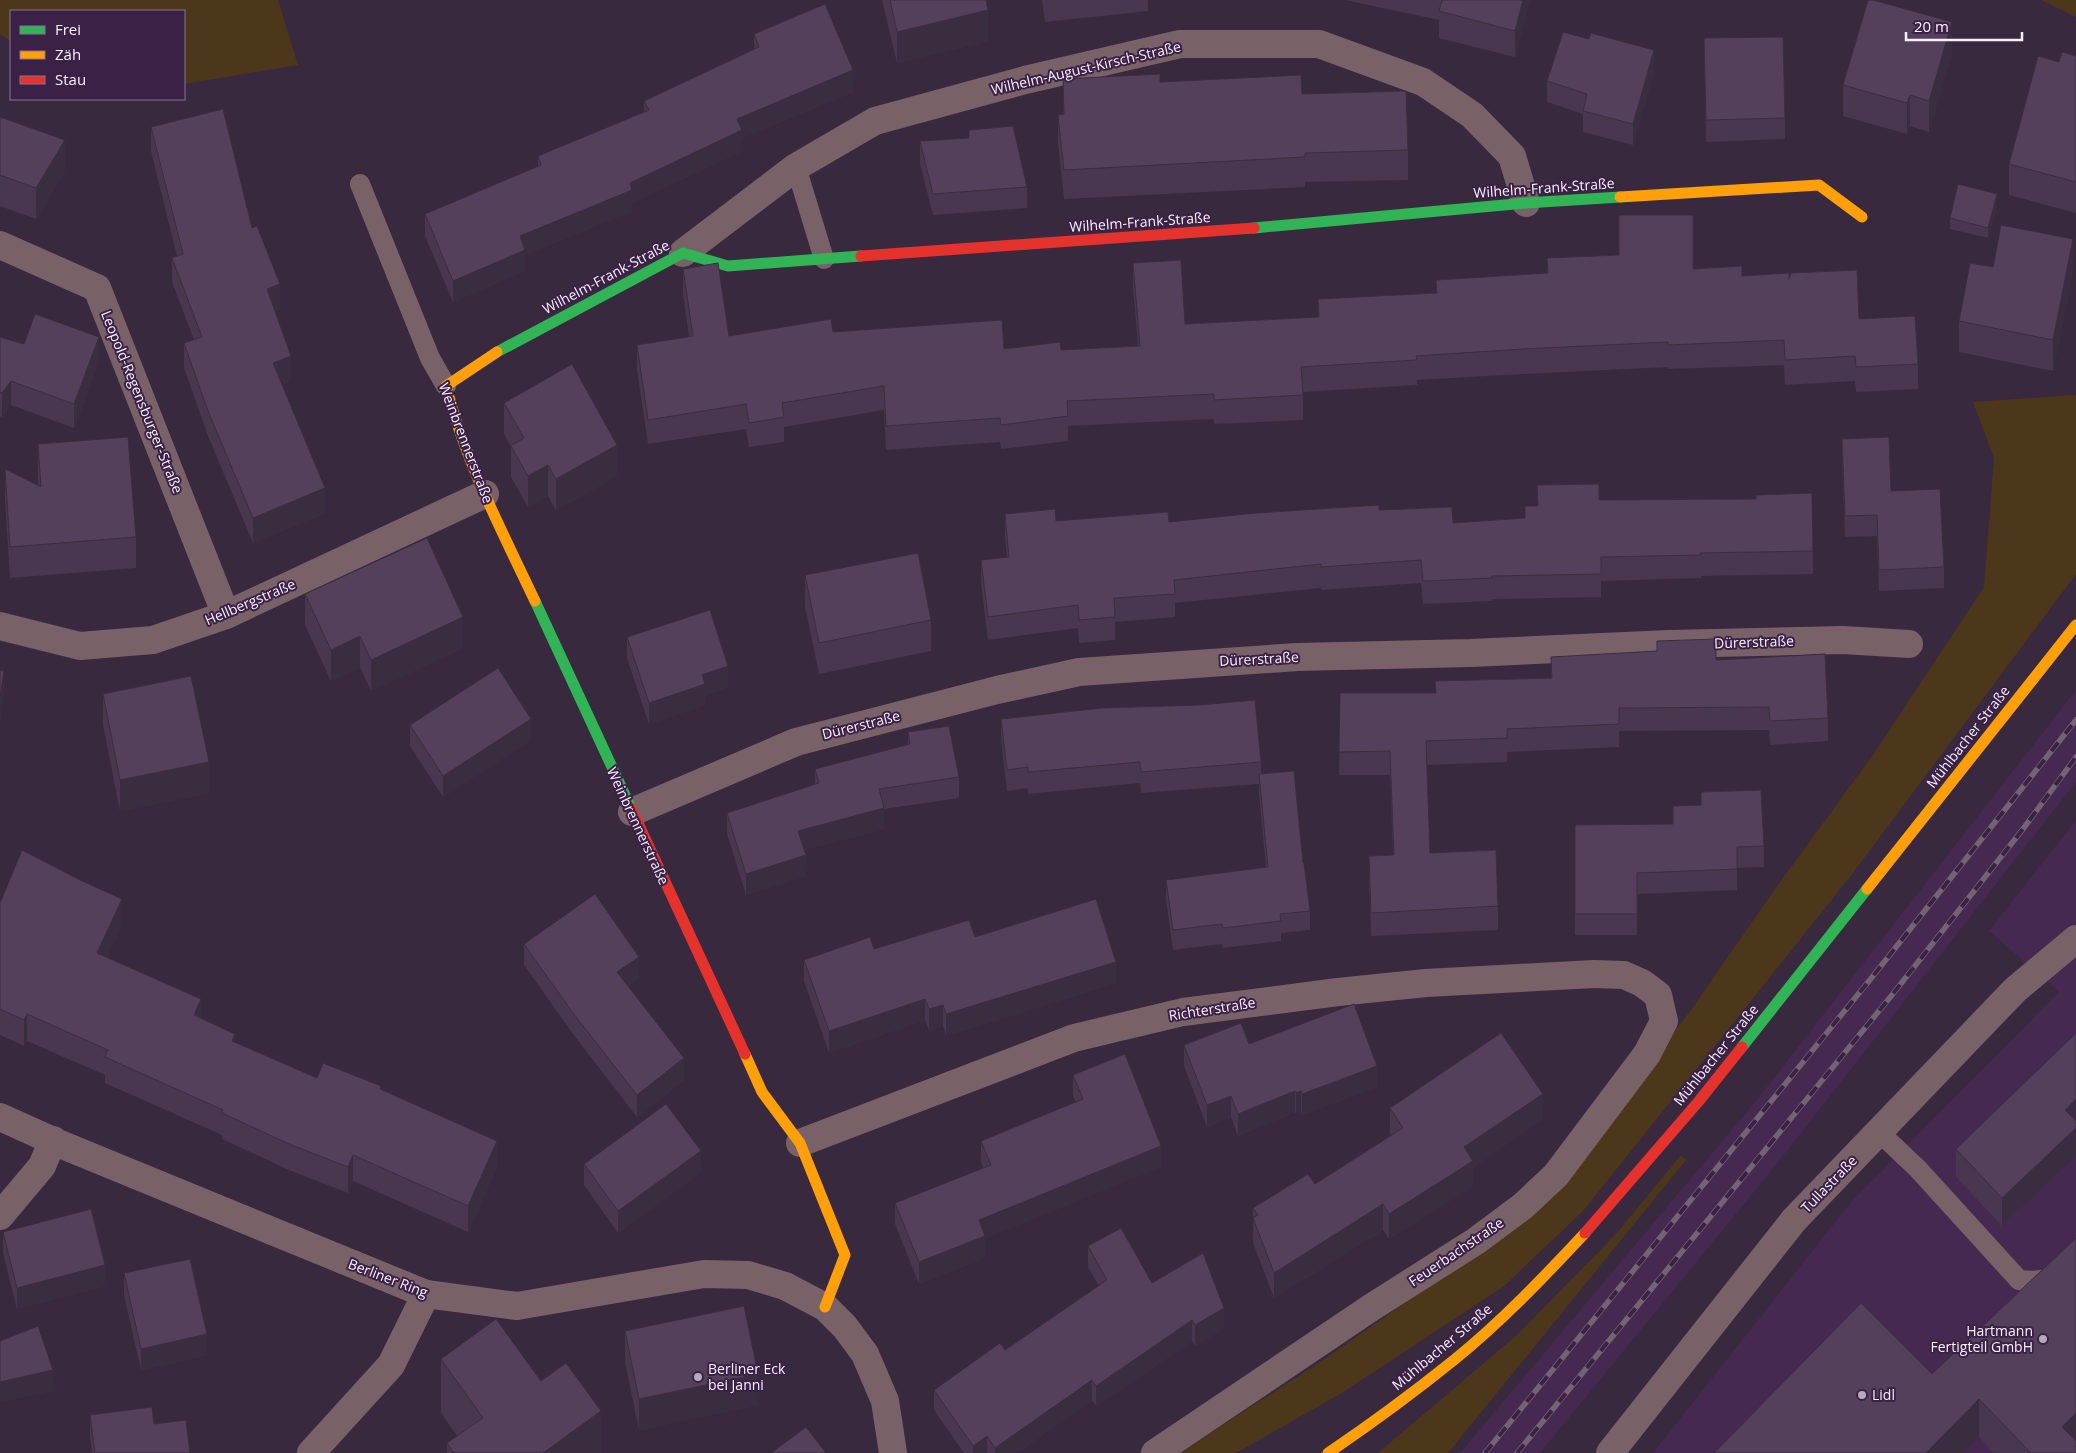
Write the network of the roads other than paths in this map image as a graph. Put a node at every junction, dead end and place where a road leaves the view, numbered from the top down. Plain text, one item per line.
1 (796, 167) junction
2 (360, 184) dead end
3 (1526, 203) junction
4 (1862, 217) dead end
5 (0, 246) edge
6 (683, 253) junction
7 (824, 259) junction
8 (446, 386) junction
9 (485, 494) junction
10 (226, 615) junction
11 (2076, 625) edge
12 (0, 626) edge
13 (1909, 644) dead end
14 (632, 812) junction
15 (2076, 939) edge
16 (1642, 983) joint
17 (0, 1117) edge
18 (1879, 1132) junction
19 (53, 1140) junction
20 (800, 1143) junction
21 (0, 1216) edge
22 (2076, 1258) edge
23 (426, 1294) junction
24 (825, 1307) junction
25 (311, 1453) edge
26 (893, 1453) edge
27 (1155, 1453) edge
28 (1328, 1453) edge
29 (1610, 1453) edge

1 - 3 street, Wilhelm-August-Kirsch-Straße
1 - 6 street, Wilhelm-August-Kirsch-Straße
1 - 7 lane
2 - 8 lane, Weinbrennerstraße
3 - 4 street, Wilhelm-Frank-Straße
3 - 7 street, Wilhelm-Frank-Straße
5 - 10 street, Leopold-Regensburger-Straße
6 - 7 street, Wilhelm-Frank-Straße
6 - 8 street, Wilhelm-Frank-Straße
8 - 9 street, Weinbrennerstraße
9 - 10 street, Hellbergstraße
9 - 14 street, Weinbrennerstraße
10 - 12 street, Hellbergstraße
11 - 28 street, Mühlbacher Straße
13 - 14 street, Dürerstraße
14 - 20 street, Weinbrennerstraße
15 - 18 street, Tullastraße
16 - 20 street, Richterstraße
16 - 27 street, Feuerbachstraße
17 - 19 street, Berliner Ring
18 - 22 lane
18 - 29 street, Tullastraße
19 - 21 street
19 - 23 street, Berliner Ring
20 - 24 street, Weinbrennerstraße
23 - 24 street, Berliner Ring
23 - 25 street
24 - 26 street

